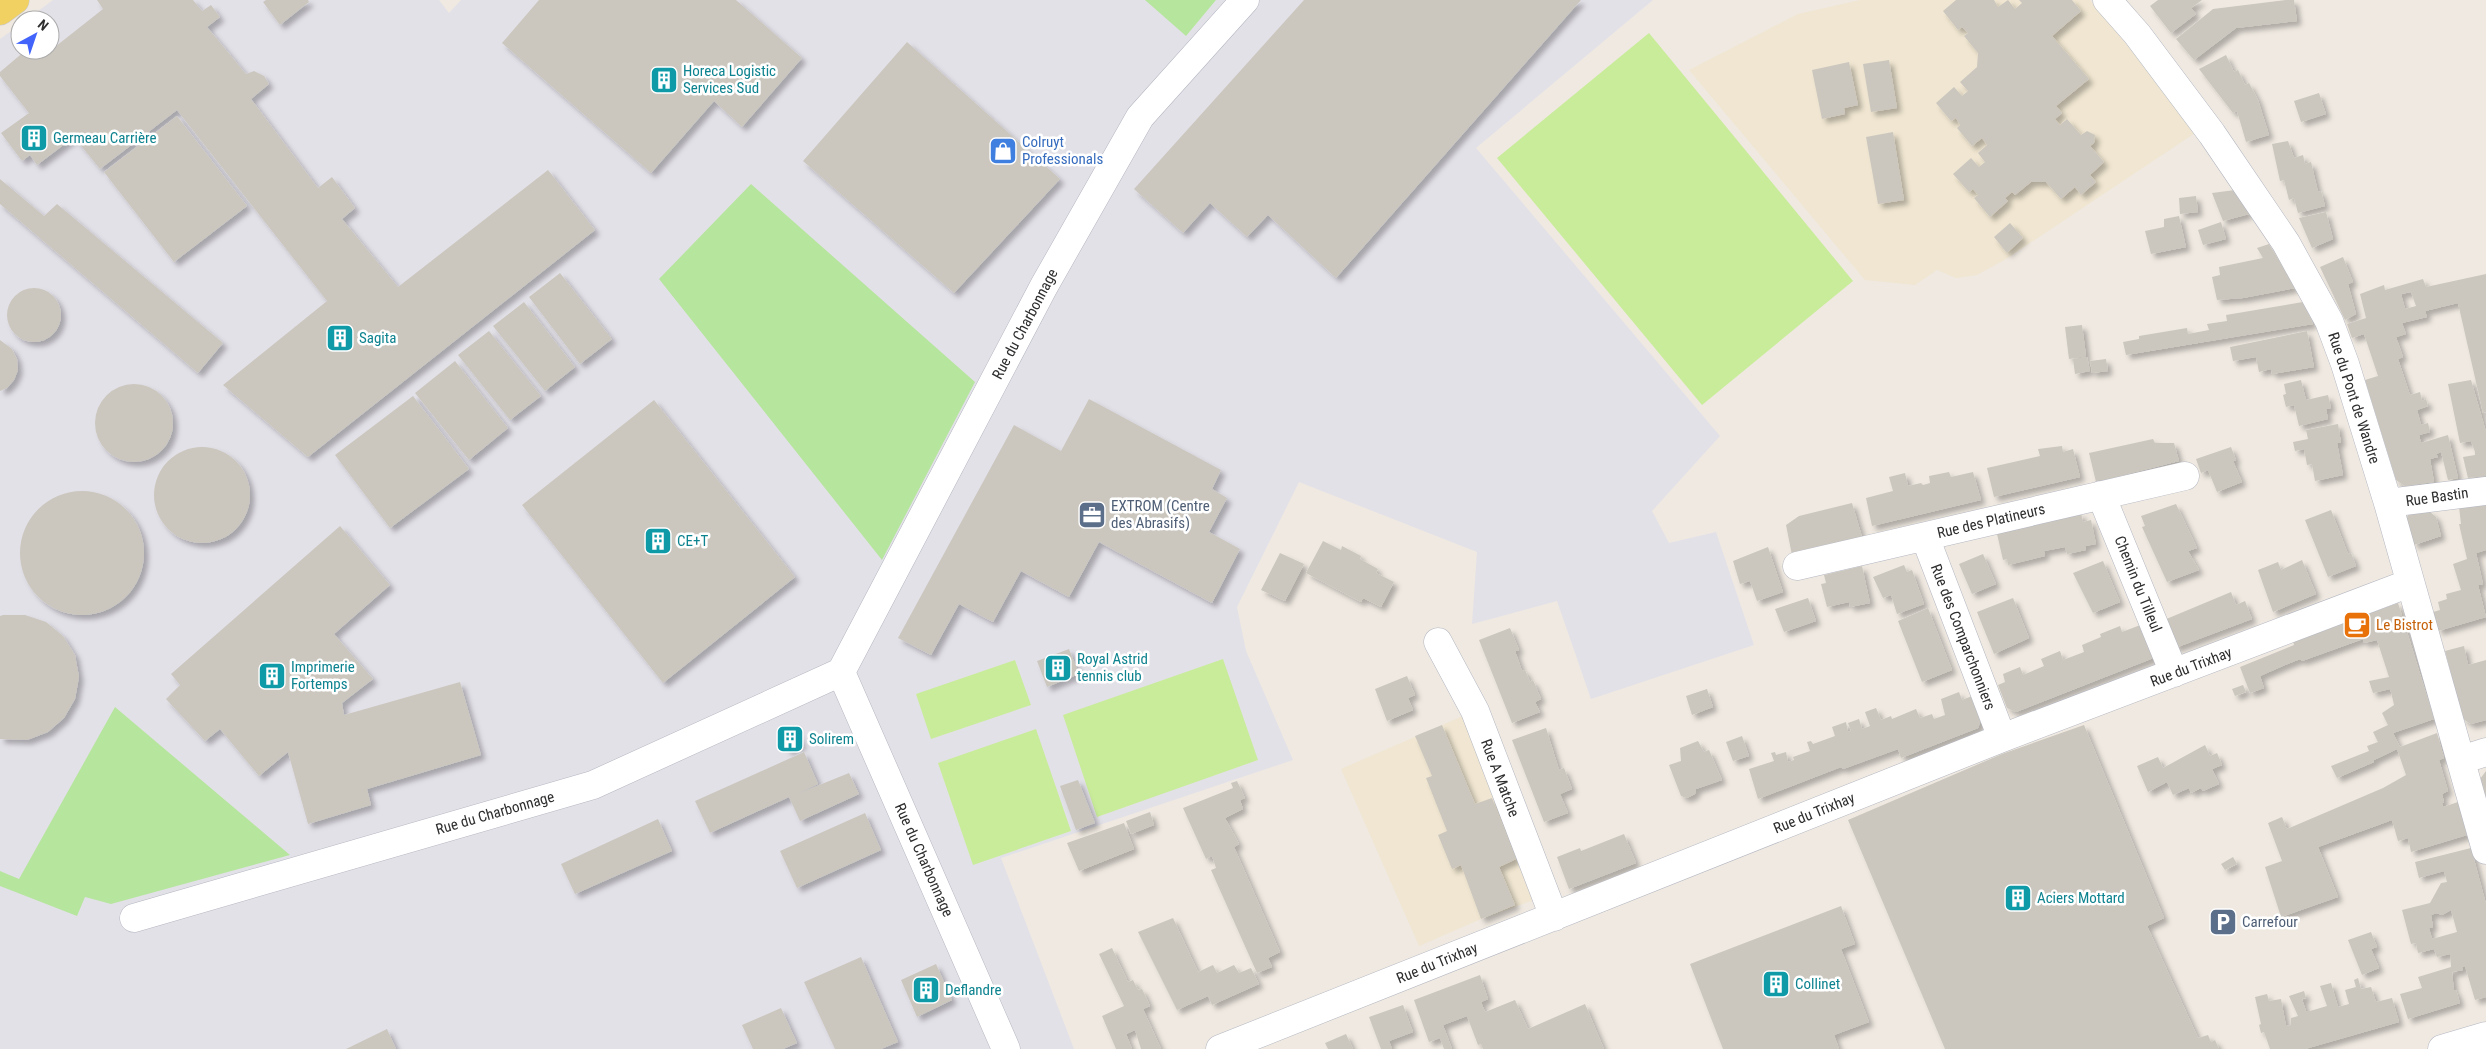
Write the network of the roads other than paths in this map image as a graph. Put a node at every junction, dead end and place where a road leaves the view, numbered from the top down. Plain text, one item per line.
1 (14, 0) edge
2 (1245, 0) edge
3 (2107, 0) edge
4 (0, 12) edge
5 (2185, 476) dead end
6 (2486, 491) edge
7 (2101, 495) junction
8 (2388, 503) junction
9 (1926, 537) junction
10 (1797, 566) dead end
11 (2410, 583) junction
12 (1438, 642) dead end
13 (841, 672) junction
14 (2174, 673) junction
15 (2002, 738) junction
16 (2474, 756) edge
17 (2486, 850) edge
18 (1554, 917) junction
19 (134, 918) dead end
20 (2486, 1036) edge
21 (1006, 1049) edge
22 (1220, 1049) edge
23 (2442, 1049) edge

1 - 4 main road
2 - 13 street, Rue du Charbonnage
3 - 8 street, Rue du Pont de Wandre
5 - 7 street, Rue des Platineurs
6 - 8 street, Rue Bastin
7 - 9 street, Rue des Platineurs
7 - 14 street, Chemin du Tilleul
8 - 11 street, Rue du Pont de Wandre
9 - 10 street, Rue des Platineurs
9 - 15 street, Rue des Comparchonniers
11 - 14 street, Rue du Trixhay
11 - 16 street, Rue du Pont de Wandre
12 - 18 street, Rue A Matche
13 - 19 street, Rue du Charbonnage
13 - 21 street, Rue du Charbonnage
14 - 15 street, Rue du Trixhay
15 - 18 street, Rue du Trixhay
16 - 17 street, Rue du Pont de Wandre
18 - 22 street, Rue du Trixhay
20 - 23 street

